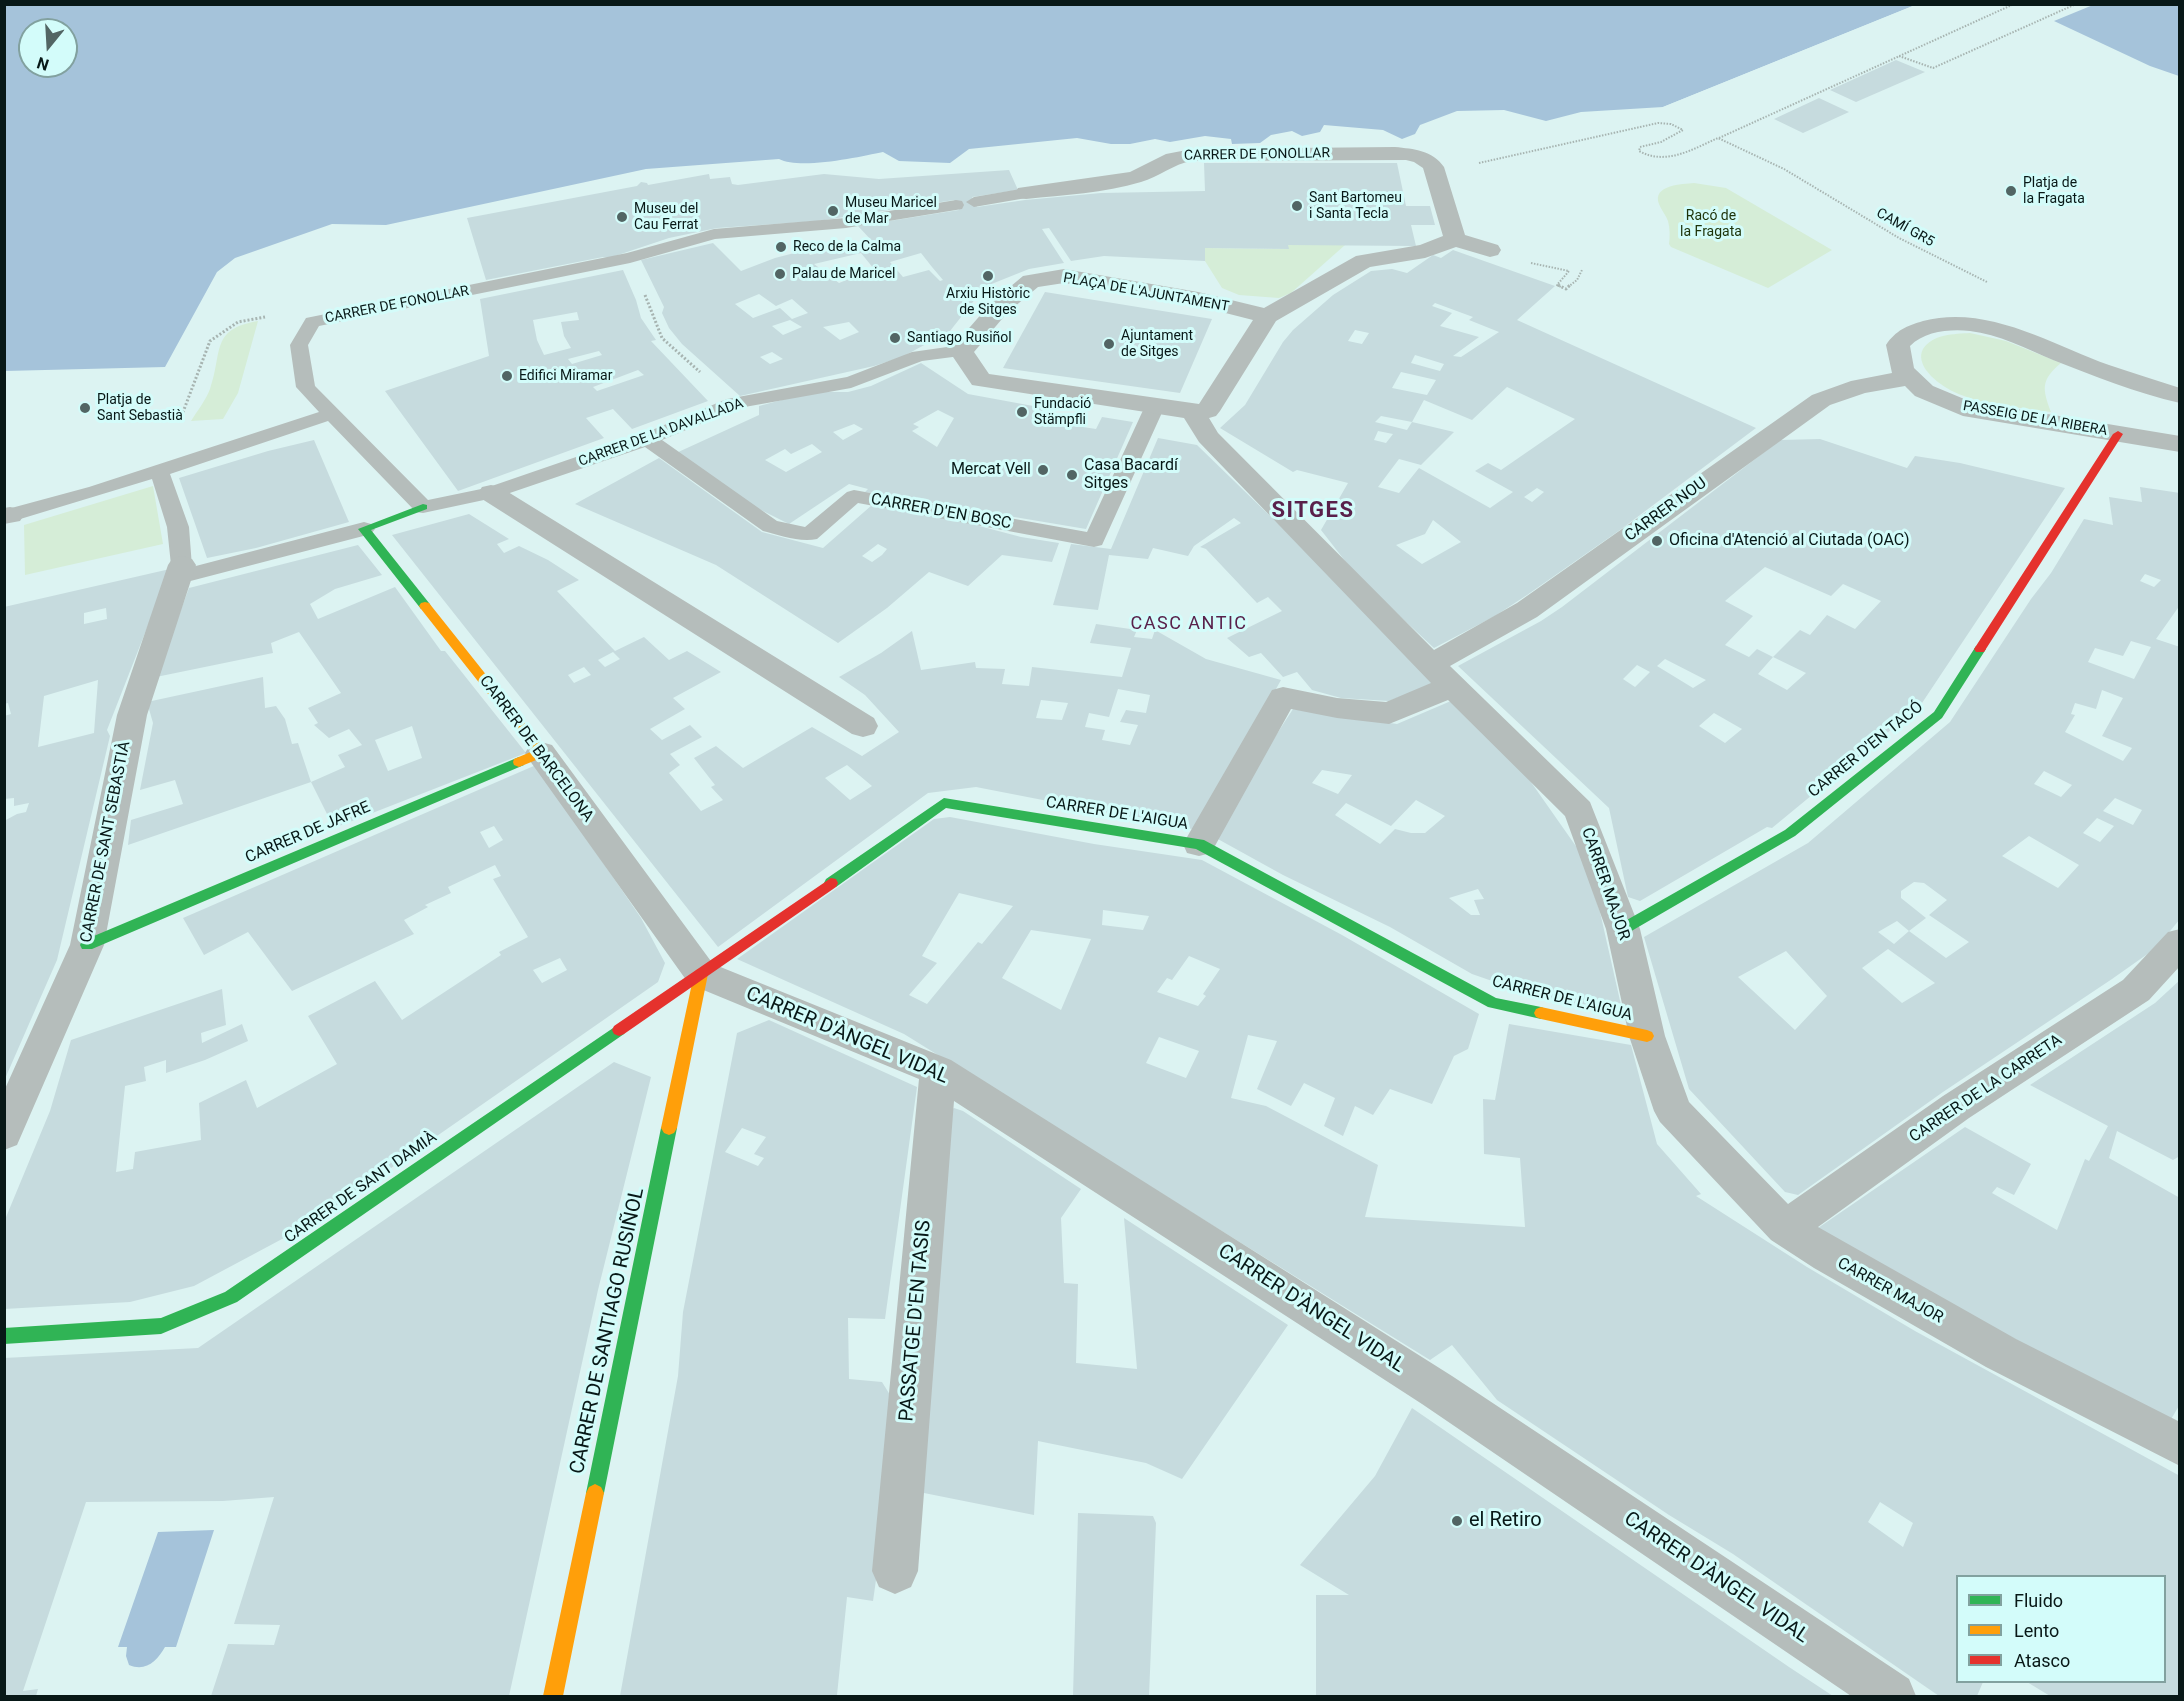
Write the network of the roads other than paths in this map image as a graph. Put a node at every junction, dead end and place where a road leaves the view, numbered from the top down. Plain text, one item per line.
1 (1026, 193) joint
2 (974, 202) dead end
3 (956, 205) dead end
4 (1455, 239) junction
5 (1490, 250) road end
6 (1267, 316) junction
7 (961, 351) junction
8 (1910, 378) junction
9 (2180, 396) edge
10 (1155, 406) junction
11 (1193, 412) junction
12 (331, 414) junction
13 (2118, 434) junction
14 (646, 439) junction
15 (2180, 444) edge
16 (158, 470) junction
17 (491, 493) junction
18 (423, 507) junction
19 (7, 515) edge
20 (364, 530) junction
21 (181, 571) junction
22 (1442, 675) junction
23 (863, 726) dead end
24 (541, 753) junction
25 (1198, 844) junction
26 (1623, 929) junction
27 (2180, 942) edge
28 (87, 945) junction
29 (701, 974) junction
30 (1647, 1036) junction
31 (938, 1071) junction
32 (4, 1134) edge
33 (1785, 1228) junction
34 (4, 1336) edge
35 (2180, 1445) edge
36 (895, 1570) dead end
37 (553, 1696) edge
38 (1892, 1696) edge

1 - 2 lane, CARRER DE FONOLLAR
1 - 4 street, CARRER DE FONOLLAR
3 - 12 lane, CARRER DE FONOLLAR
4 - 5 street
4 - 6 street
6 - 7 street, PLAÇA DE L'AJUNTAMENT
6 - 11 street
7 - 10 street
7 - 14 lane, CARRER DE LA DAVALLADA
8 - 9 street
8 - 13 street, PASSEIG DE LA RIBERA
8 - 22 street, CARRER NOU
10 - 11 street
10 - 14 lane, CARRER D'EN BOSC
11 - 22 street, CARRER MAJOR
12 - 16 lane
12 - 18 lane
13 - 15 street, PASSEIG DE LA RIBERA
13 - 26 street, CARRER D'EN TACÓ
14 - 17 lane, CARRER DE LA DAVALLADA
16 - 19 lane
16 - 21 lane
17 - 18 lane, CARRER DE LA DAVALLADA
17 - 23 street
18 - 20 street, CARRER DE LA DAVALLADA
20 - 21 lane
20 - 24 street, CARRER DE BARCELONA
21 - 28 street, CARRER DE SANT SEBASTIÀ
22 - 25 street, CARRER NOU
22 - 26 street, CARRER MAJOR
24 - 28 street, CARRER DE JAFRE
24 - 29 street, CARRER DE BARCELONA
25 - 29 street, CARRER DE L'AIGUA
25 - 30 street, CARRER DE L'AIGUA
26 - 30 street, CARRER MAJOR
27 - 33 street, CARRER DE LA CARRETA
28 - 32 street, CARRER DE SANT SEBASTIÀ
29 - 31 street, CARRER D'ÀNGEL VIDAL
29 - 34 street, CARRER DE SANT DAMIÀ
29 - 37 street, CARRER DE SANTIAGO RUSIÑOL
30 - 33 street, CARRER MAJOR
31 - 36 street, PASSATGE D'EN TASIS
31 - 38 street, CARRER D'ÀNGEL VIDAL
33 - 35 street, CARRER MAJOR

